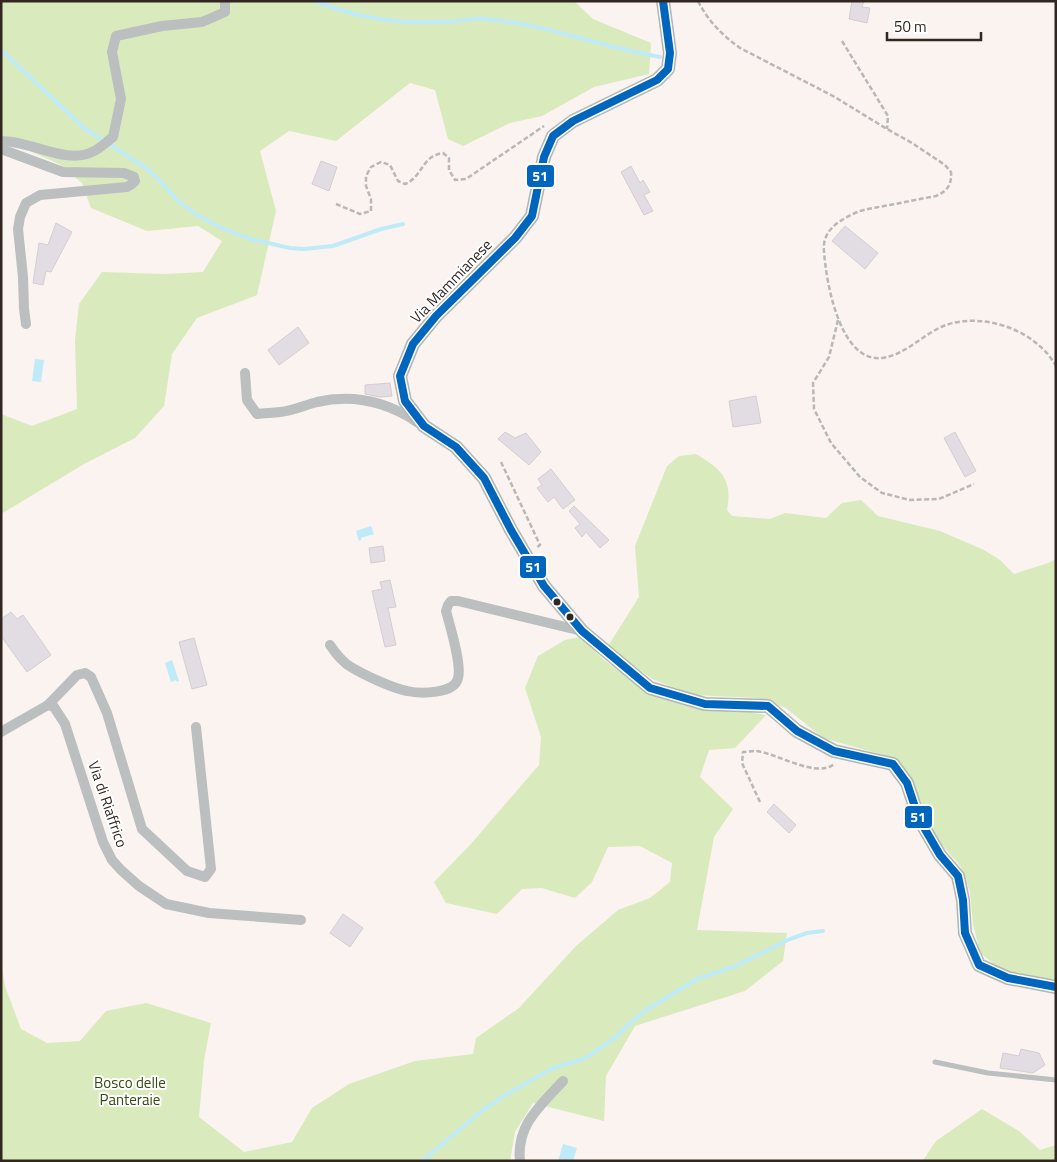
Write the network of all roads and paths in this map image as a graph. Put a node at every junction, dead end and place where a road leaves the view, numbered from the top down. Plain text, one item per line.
1 (225, 1) edge
2 (663, 1) edge
3 (698, 1) edge
4 (842, 41) dead end
5 (548, 122) dead end
6 (887, 129) junction
7 (1, 141) edge
8 (1, 149) edge
9 (336, 204) dead end
10 (838, 320) junction
11 (26, 324) dead end
12 (1056, 366) edge
13 (244, 373) dead end
14 (424, 426) junction
15 (502, 462) dead end
16 (974, 484) dead end
17 (527, 557) junction
18 (582, 631) junction
19 (330, 645) dead end
20 (48, 705) junction
21 (196, 726) dead end
22 (1, 732) edge
23 (847, 753) junction
24 (760, 802) dead end
25 (302, 920) dead end
26 (1056, 987) edge
27 (934, 1062) dead end
28 (1056, 1080) edge
29 (563, 1081) dead end
30 (520, 1161) edge

1 - 7 street
2 - 14 main road, Via Mammianese
3 - 6 path
4 - 6 path
5 - 9 path
6 - 10 path
8 - 11 street
10 - 12 path
10 - 16 path
13 - 14 street
14 - 17 main road, Via Mammianese
15 - 17 path
17 - 18 main road, Via Mammianese
18 - 19 street
18 - 23 main road, Via Mammianese
20 - 21 street
20 - 22 street
20 - 25 street, Via di Riaffrico
23 - 24 path
23 - 26 main road, Via Mammianese
27 - 28 lane
29 - 30 street

